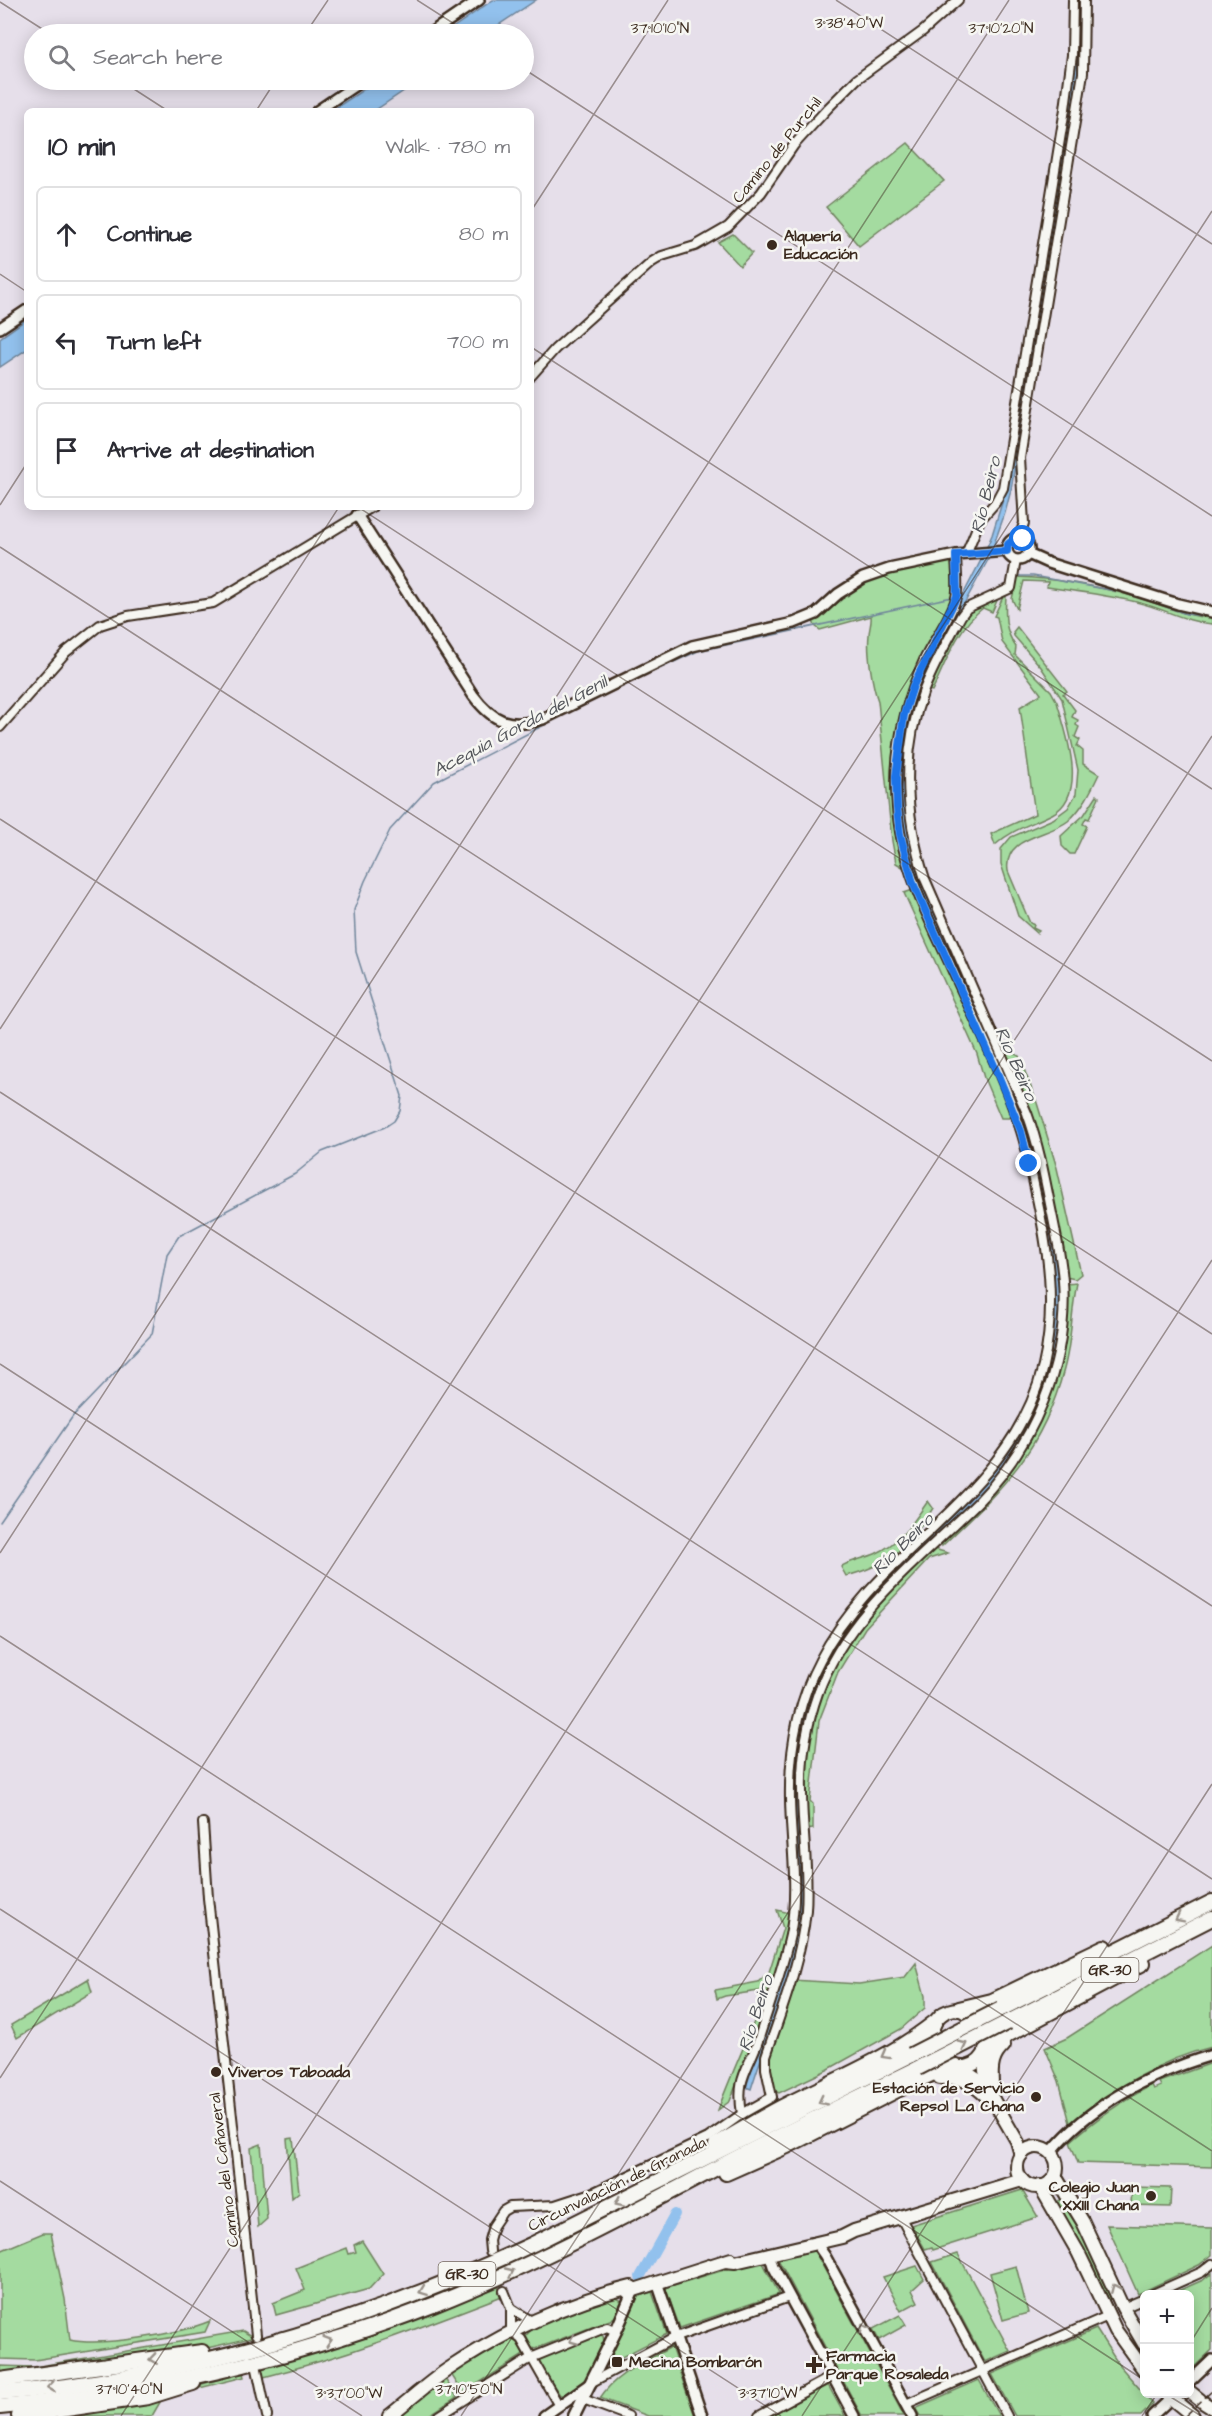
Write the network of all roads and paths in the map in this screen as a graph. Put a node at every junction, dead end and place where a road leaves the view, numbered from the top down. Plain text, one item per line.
1 (479, 0) edge
2 (958, 0) edge
3 (1073, 0) edge
4 (1084, 0) edge
5 (444, 24) edge
6 (348, 90) edge
7 (321, 108) edge
8 (24, 311) edge
9 (0, 328) edge
10 (534, 373) edge
11 (366, 510) edge
12 (357, 515) junction
13 (1019, 538) junction
14 (1007, 551) junction
15 (961, 554) junction
16 (1028, 554) junction
17 (1016, 560) junction
18 (1212, 612) edge
19 (0, 728) edge
20 (203, 1823) dead end
21 (1212, 1902) edge
22 (1212, 1918) edge
23 (1146, 1935) junction
24 (1180, 1935) junction
25 (964, 2012) joint
26 (1005, 2015) junction
27 (1028, 2024) junction
28 (933, 2028) joint
29 (985, 2049) junction
30 (1212, 2055) edge
31 (915, 2061) junction
32 (954, 2065) junction
33 (991, 2083) junction
34 (909, 2084) junction
35 (992, 2100) junction
36 (742, 2114) junction
37 (1036, 2147) junction
38 (1051, 2152) junction
39 (1021, 2155) junction
40 (672, 2176) junction
41 (1055, 2176) junction
42 (1023, 2180) junction
43 (687, 2185) junction
44 (1040, 2186) junction
45 (901, 2218) junction
46 (854, 2231) junction
47 (790, 2241) junction
48 (821, 2245) junction
49 (490, 2251) dead end
50 (769, 2253) junction
51 (725, 2261) junction
52 (1212, 2264) edge
53 (657, 2282) junction
54 (1164, 2290) edge
55 (504, 2291) dead end
56 (626, 2294) junction
57 (789, 2297) junction
58 (1140, 2301) edge
59 (512, 2308) junction
60 (1123, 2308) junction
61 (1108, 2316) junction
62 (522, 2330) junction
63 (616, 2331) junction
64 (676, 2337) junction
65 (1140, 2337) edge
66 (254, 2342) junction
67 (531, 2358) junction
68 (1212, 2360) edge
69 (1140, 2365) edge
70 (257, 2369) dead end
71 (982, 2371) junction
72 (833, 2376) junction
73 (1194, 2377) edge
74 (0, 2380) edge
75 (592, 2382) junction
76 (1169, 2398) edge
77 (1172, 2398) edge
78 (9, 2403) edge
79 (578, 2404) edge
80 (906, 2404) junction
81 (559, 2406) junction
82 (395, 2414) edge
83 (267, 2416) edge
84 (439, 2416) edge
85 (544, 2416) edge
86 (628, 2416) edge
87 (702, 2416) edge
88 (759, 2416) edge
89 (854, 2416) edge
90 (912, 2416) edge
91 (1007, 2416) edge
92 (1152, 2416) edge
93 (1193, 2416) edge

1 - 5 street
2 - 10 street, Camino de Purchil
3 - 15 street
4 - 13 street
6 - 7 street
8 - 9 street
11 - 12 street
12 - 15 street
12 - 19 street
13 - 14 street
13 - 16 street
14 - 15 street
14 - 17 street
15 - 36 street
16 - 17 street
16 - 18 street
17 - 36 street
20 - 66 street, Camino del Cañaveral
21 -> 23 highway, Circunvalación de Granada / GR-30
22 - 24 highway, Circunvalación de Granada / GR-30
23 - 25 highway
23 - 26 highway, Circunvalación de Granada / GR-30
24 - 26 highway, Circunvalación de Granada / GR-30
24 - 27 highway
25 - 28 main road
26 - 31 highway, Circunvalación de Granada / GR-30, bridge
27 - 29 highway
27 - 33 highway
28 -> 40 highway
29 - 32 main road
29 - 33 main road
30 - 38 street
31 -> 40 highway, Circunvalación de Granada / GR-30
31 - 43 highway, Circunvalación de Granada / GR-30
32 - 34 highway
32 - 35 main road
33 - 37 main road
34 - 35 highway
34 - 43 highway
35 - 39 main road
36 - 49 street
37 - 38 main road
37 - 39 main road
38 - 41 main road
39 - 42 main road
40 -> 66 highway, Circunvalación de Granada / GR-30
41 - 44 main road
60 -> 41 main road
42 - 44 main road
42 - 45 main road
78 -> 43 highway, Circunvalación de Granada / GR-30
44 - 61 main road
45 - 46 main road
45 - 71 street
46 - 47 main road
46 - 48 main road
47 - 48 main road
47 - 50 main road
47 - 51 main road
48 - 50 main road
80 -> 48 street
50 - 51 main road
50 - 57 street
51 - 53 main road
52 - 54 street
53 - 56 main road
53 - 64 street
55 - 59 street
56 - 62 main road
56 - 63 main road
57 - 64 street
57 - 72 street
58 - 60 street
59 - 62 street
59 - 62 street
60 - 65 main road
61 - 69 main road
61 - 71 street
62 - 67 street
62 - 82 main road
63 -> 67 street
63 - 75 main road
64 - 75 street
64 - 87 street
66 -> 74 highway
66 -> 78 highway, Circunvalación de Granada / GR-30
67 - 81 street
67 - 84 street
68 - 73 street
70 - 83 street
71 - 80 street
71 - 91 street
72 - 88 street
72 - 89 street
75 - 79 main road
76 - 92 street
77 - 93 main road
79 - 81 street
79 - 86 street
80 - 90 street
81 - 85 street

